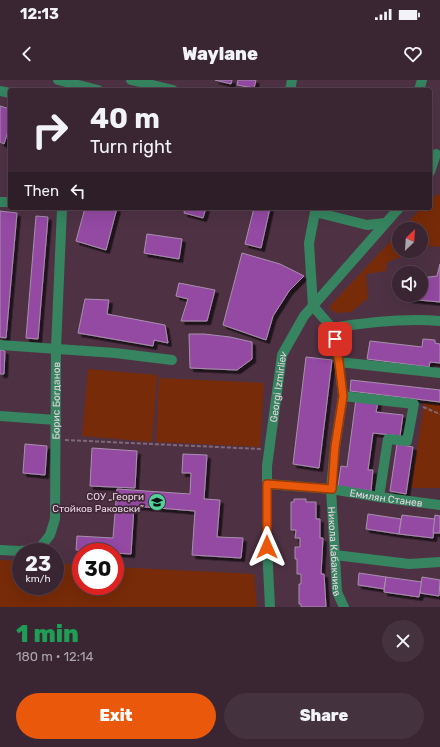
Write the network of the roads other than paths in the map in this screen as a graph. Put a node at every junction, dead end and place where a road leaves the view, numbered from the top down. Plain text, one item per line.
1 (58, 80) edge
2 (131, 80) edge
3 (168, 86) edge
4 (76, 87) edge
5 (435, 154) edge
6 (432, 165) edge
7 (62, 210) edge
8 (397, 210) edge
9 (386, 223) junction
10 (313, 306) junction
11 (440, 321) edge
12 (332, 328) junction
13 (0, 345) edge
14 (56, 348) junction
15 (172, 360) dead end
16 (339, 362) junction
17 (440, 373) edge
18 (343, 396) junction
19 (0, 416) edge
20 (56, 420) junction
21 (267, 484) junction
22 (332, 489) junction
23 (379, 497) junction
24 (440, 505) edge
25 (0, 550) edge
26 (335, 555) junction
27 (440, 562) edge
28 (270, 607) edge
29 (344, 607) edge

1 - 4 street
2 - 3 street
5 - 6 street
7 - 14 street, Борис Богданов
8 - 9 street, Georgi Izmirliev
9 - 10 street, Georgi Izmirliev
9 - 10 street
10 - 12 street
10 - 21 street, Georgi Izmirliev
11 - 12 street
12 - 16 street, Никола Кабакчиев
13 - 14 street
14 - 15 street
14 - 20 street, Борис Богданов
16 - 17 street
16 - 18 street, Никола Кабакчиев
18 - 22 street, Никола Кабакчиев
18 - 23 street
19 - 20 street
20 - 25 street, Борис Богданов
21 - 22 street, Емилян Станев
21 - 28 street, Georgi Izmirliev
22 - 23 street, Емилян Станев
22 - 26 street, Никола Кабакчиев
23 - 24 street, Емилян Станев
26 - 27 street
26 - 29 street, Никола Кабакчиев

